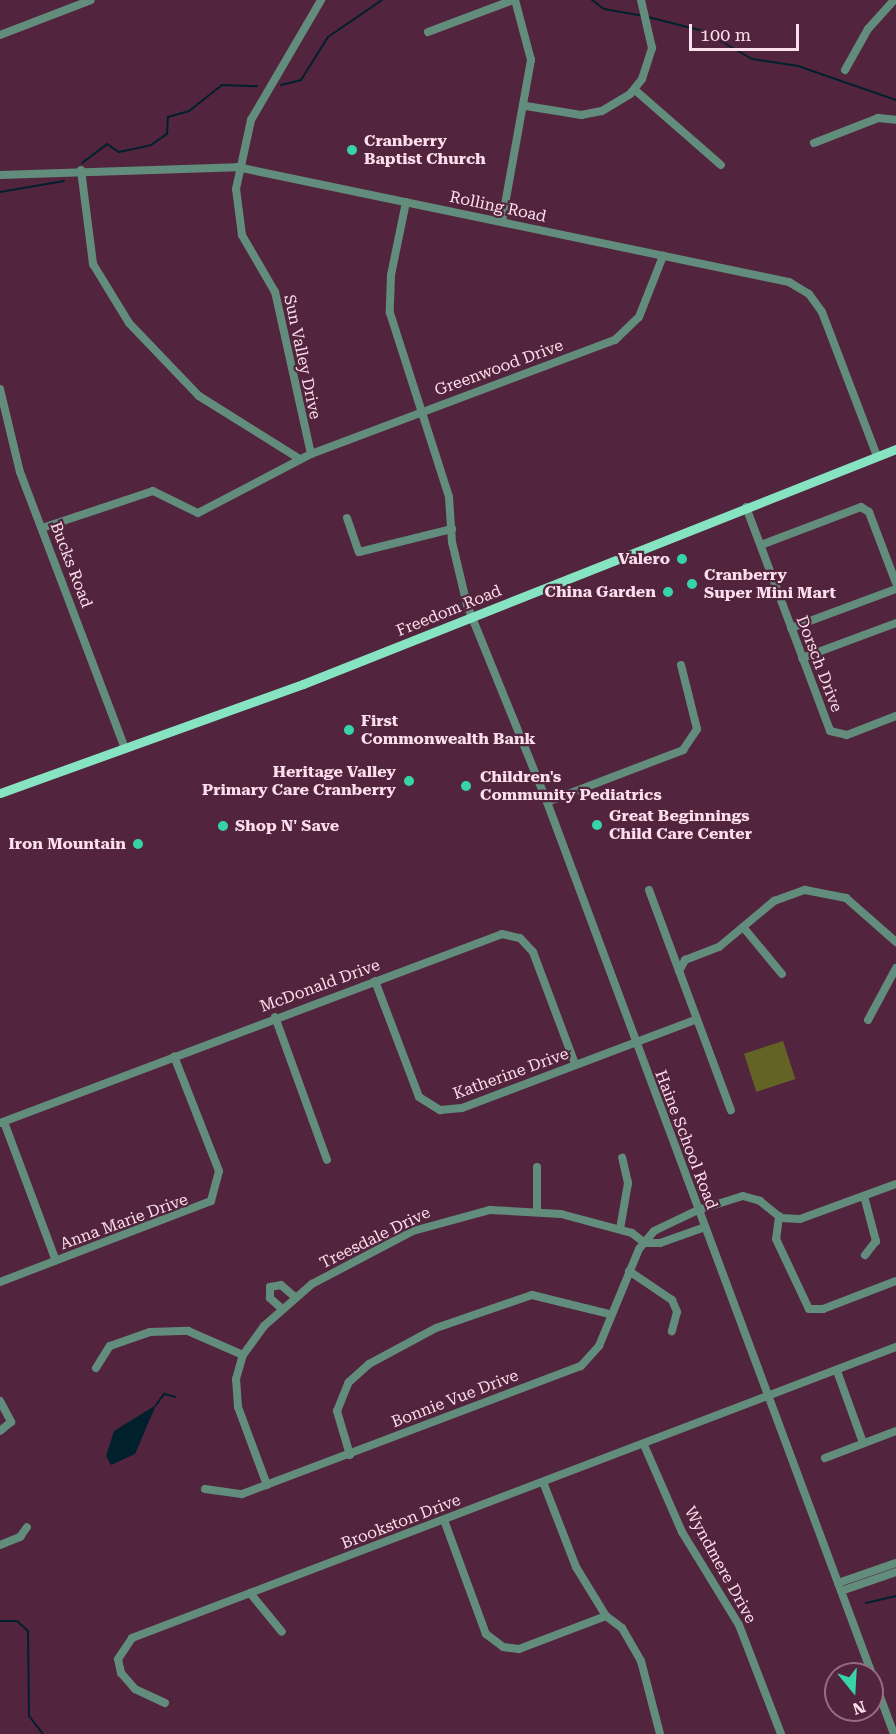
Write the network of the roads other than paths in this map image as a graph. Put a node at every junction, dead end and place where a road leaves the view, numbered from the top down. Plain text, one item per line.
1 (91, 0) edge
2 (321, 0) edge
3 (514, 0) edge
4 (641, 0) edge
5 (894, 0) edge
6 (428, 32) dead end
7 (0, 35) edge
8 (845, 70) dead end
9 (634, 90) junction
10 (526, 106) junction
11 (896, 120) edge
12 (814, 142) dead end
13 (721, 165) dead end
14 (237, 167) junction
15 (81, 170) junction
16 (0, 175) edge
17 (405, 202) junction
18 (502, 221) junction
19 (663, 256) junction
20 (0, 389) edge
21 (421, 412) junction
22 (896, 449) edge
23 (311, 454) junction
24 (877, 456) junction
25 (300, 459) junction
26 (746, 507) junction
27 (347, 518) dead end
28 (42, 528) junction
29 (452, 529) junction
30 (761, 545) junction
31 (896, 583) edge
32 (896, 589) edge
33 (472, 618) junction
34 (896, 623) edge
35 (791, 628) junction
36 (802, 658) junction
37 (681, 665) dead end
38 (896, 716) edge
39 (125, 748) junction
40 (5, 792) edge
41 (0, 799) edge
42 (547, 802) junction
43 (649, 890) dead end
44 (743, 927) junction
45 (896, 942) edge
46 (896, 968) edge
47 (679, 971) junction
48 (782, 974) dead end
49 (375, 981) junction
50 (276, 1017) junction
51 (697, 1019) junction
52 (868, 1020) dead end
53 (635, 1043) junction
54 (174, 1056) junction
55 (575, 1064) junction
56 (731, 1110) dead end
57 (2, 1123) edge
58 (622, 1158) dead end
59 (327, 1160) dead end
60 (537, 1167) dead end
61 (896, 1184) edge
62 (864, 1196) junction
63 (537, 1210) junction
64 (698, 1210) junction
65 (779, 1216) junction
66 (705, 1227) junction
67 (620, 1229) junction
68 (645, 1243) junction
69 (865, 1255) dead end
70 (56, 1261) junction
71 (629, 1271) junction
72 (896, 1281) edge
73 (0, 1282) edge
74 (295, 1297) junction
75 (280, 1308) junction
76 (609, 1314) junction
77 (672, 1331) dead end
78 (896, 1347) edge
79 (243, 1355) junction
80 (96, 1368) dead end
81 (837, 1371) junction
82 (768, 1399) junction
83 (0, 1401) edge
84 (0, 1431) edge
85 (896, 1431) edge
86 (863, 1443) junction
87 (644, 1445) junction
88 (350, 1455) junction
89 (825, 1458) dead end
90 (543, 1482) junction
91 (267, 1485) junction
92 (206, 1489) dead end
93 (444, 1520) junction
94 (27, 1527) dead end
95 (0, 1545) edge
96 (896, 1563) edge
97 (896, 1572) edge
98 (838, 1583) junction
99 (841, 1592) junction
100 (250, 1593) junction
101 (606, 1616) junction
102 (282, 1632) dead end
103 (867, 1662) edge
104 (165, 1703) dead end
105 (884, 1707) edge
106 (660, 1734) edge
107 (781, 1734) edge
108 (894, 1734) edge

1 - 7 street
2 - 14 street, Sun Valley Drive
3 - 6 street
3 - 10 street
4 - 9 street
5 - 8 street
9 - 10 street
9 - 13 street
10 - 18 street
11 - 12 street
14 - 15 street, Rolling Road
14 - 17 street, Rolling Road
14 - 23 street, Sun Valley Drive
15 - 16 street, Rolling Road
15 - 25 street
17 - 18 street, Rolling Road
17 - 21 street, Haine School Road
18 - 19 street, Rolling Road
19 - 21 street, Greenwood Drive
19 - 24 street, Rolling Road
20 - 28 street, Bucks Road
21 - 23 street, Greenwood Drive
21 - 29 street, Haine School Road
22 - 24 main road, Freedom Road
23 - 25 street, Greenwood Drive
24 - 26 main road, Freedom Road
25 - 28 street, Greenwood Drive
26 - 30 street, Dorsch Drive
26 - 33 main road, Freedom Road
27 - 29 street
28 - 39 street, Bucks Road
29 - 33 street, Haine School Road
30 - 31 street
30 - 35 street, Dorsch Drive
32 - 35 street
33 - 39 main road, Freedom Road
33 - 42 street, Haine School Road
34 - 36 street
35 - 36 street, Dorsch Drive
36 - 38 street, Dorsch Drive
37 - 42 street
39 - 40 main road, Freedom Road
40 - 41 main road, Freedom Road
42 - 53 street, Haine School Road
43 - 47 street
44 - 45 street
44 - 47 street
44 - 48 street
46 - 52 street
47 - 51 street
49 - 50 street, McDonald Drive
49 - 55 street, McDonald Drive
49 - 55 street, Katherine Drive
50 - 54 street, McDonald Drive
50 - 59 street
51 - 53 street, Katherine Drive
51 - 56 street
53 - 55 street, Katherine Drive
53 - 64 street, Haine School Road
54 - 57 street, McDonald Drive
54 - 70 street, Anna Marie Drive
57 - 70 street
58 - 67 street
60 - 63 street
61 - 62 street
62 - 65 street
62 - 69 street
63 - 67 street, Treesdale Drive
63 - 74 street, Treesdale Drive
64 - 65 street, Bonnie Vue Drive
64 - 66 street, Haine School Road
64 - 68 street, Bonnie Vue Drive
65 - 72 street
66 - 68 street
66 - 82 street, Haine School Road
67 - 68 street, Treesdale Drive
68 - 71 street, Bonnie Vue Drive
70 - 73 street, Anna Marie Drive
71 - 76 street, Bonnie Vue Drive
71 - 77 street
74 - 75 street, Treesdale Drive
74 - 75 street
75 - 79 street, Treesdale Drive
76 - 88 street, Bonnie Vue Drive
76 - 88 street
78 - 81 street, Brookston Drive
79 - 80 street
79 - 91 street
81 - 82 street, Brookston Drive
81 - 86 street
82 - 87 street, Brookston Drive
82 - 98 street, Haine School Road
83 - 84 street
85 - 86 street
86 - 89 street
87 - 90 street, Brookston Drive
87 - 107 street, Wyndmere Drive
88 - 91 street, Bonnie Vue Drive
90 - 93 street, Brookston Drive
90 - 101 street
91 - 92 street, Bonnie Vue Drive
93 - 100 street, Brookston Drive
93 - 101 street
94 - 95 street
96 - 98 street
97 - 99 street
98 - 99 street, Haine School Road
99 - 103 street, Haine School Road
100 - 102 street
100 - 104 street, Brookston Drive
101 - 106 street
105 - 108 street, Haine School Road

